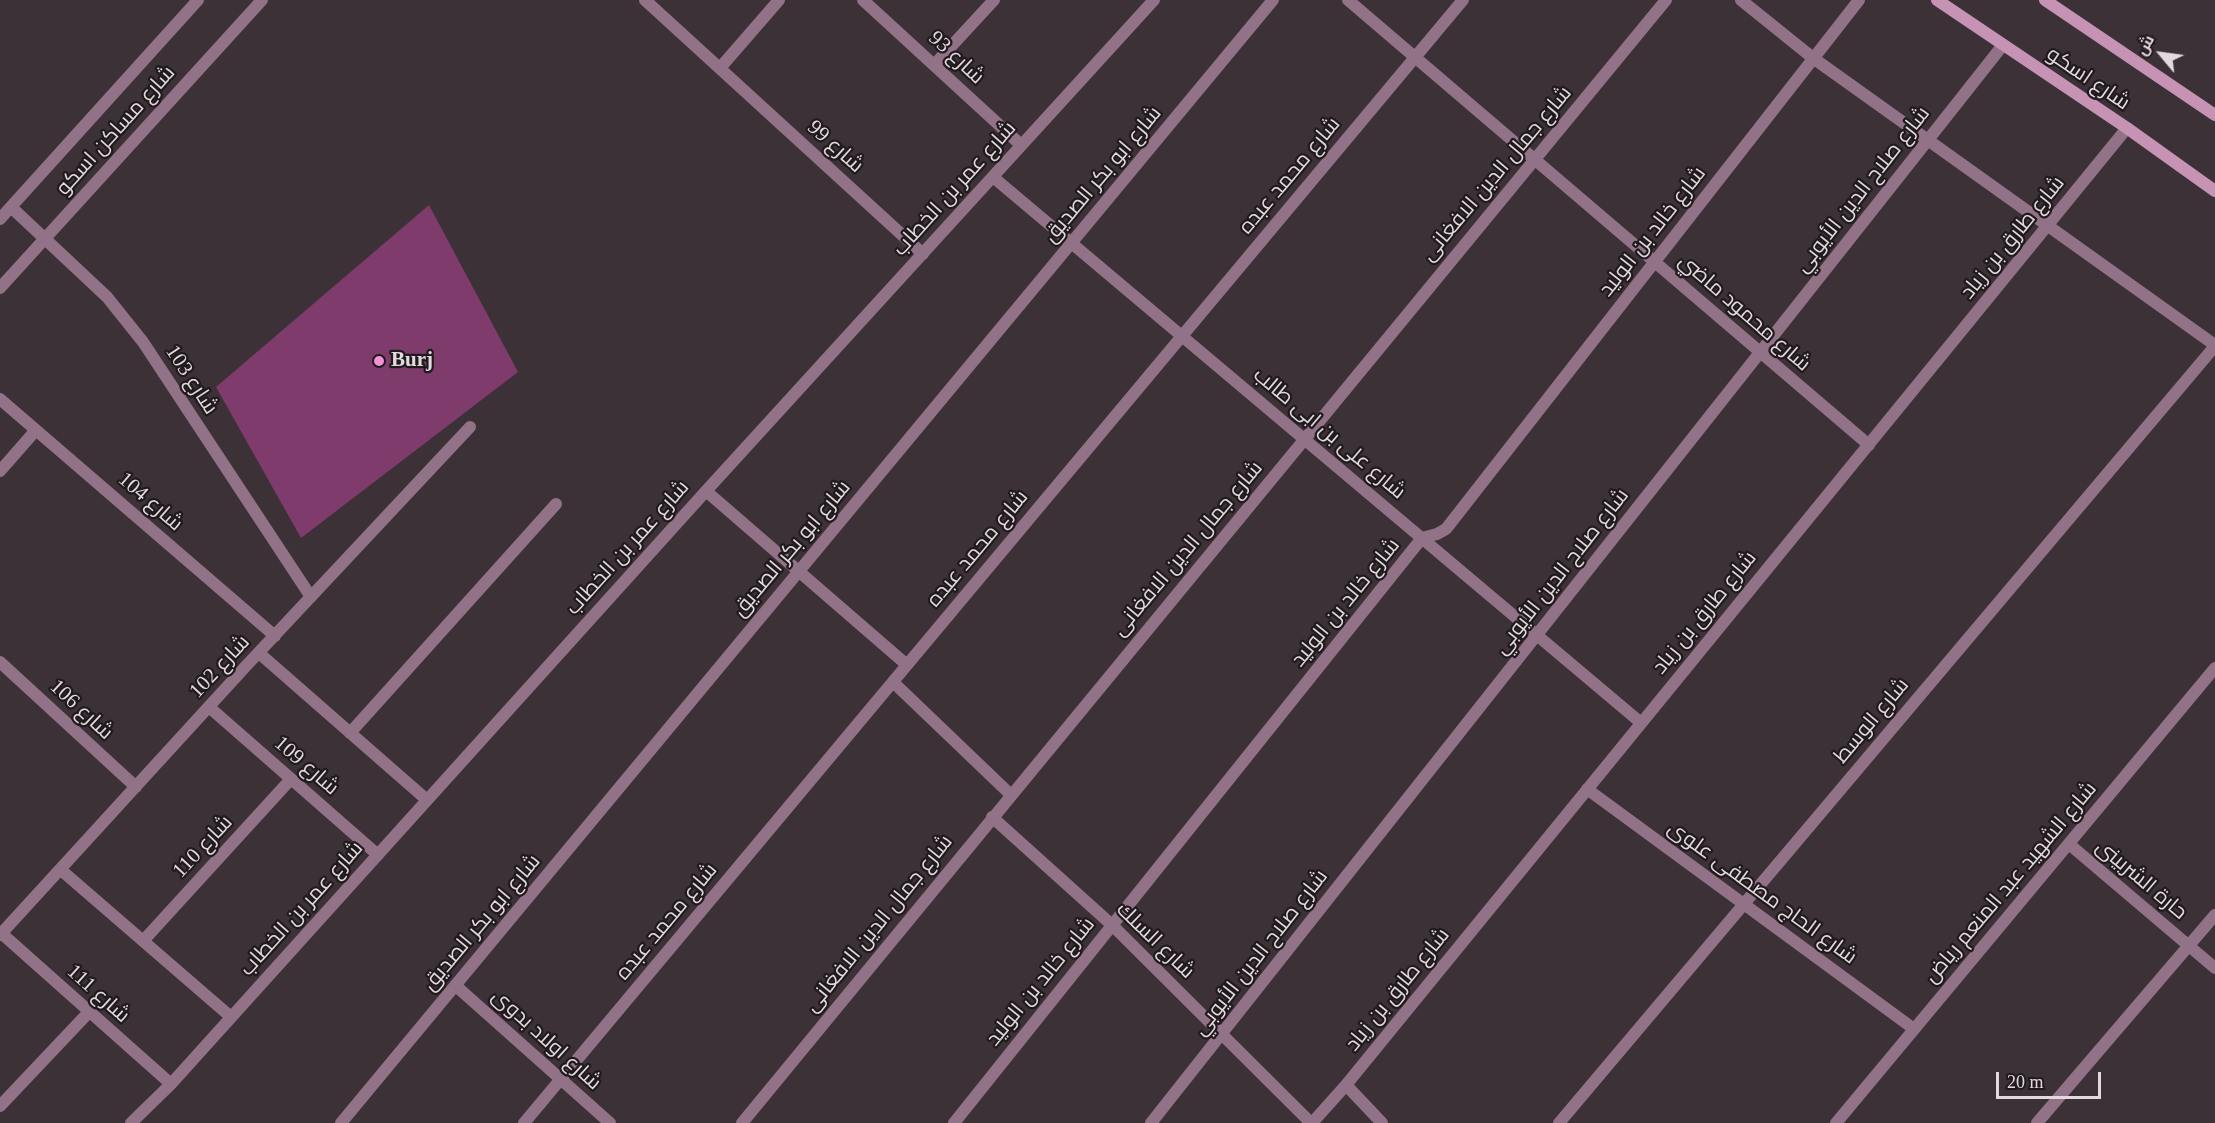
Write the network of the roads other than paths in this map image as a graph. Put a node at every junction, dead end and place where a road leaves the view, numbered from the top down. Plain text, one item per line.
1 (198, 0) edge
2 (262, 0) edge
3 (645, 0) edge
4 (779, 0) edge
5 (863, 0) edge
6 (994, 0) edge
7 (1154, 0) edge
8 (1273, 0) edge
9 (1348, 0) edge
10 (1463, 0) edge
11 (1666, 0) edge
12 (1741, 0) edge
13 (1859, 0) edge
14 (1937, 0) edge
15 (2044, 0) edge
16 (2003, 45) junction
17 (1415, 57) junction
18 (1813, 58) junction
19 (934, 65) junction
20 (720, 68) junction
21 (2215, 115) edge
22 (2127, 128) junction
23 (1927, 139) junction
24 (1021, 146) junction
25 (1534, 159) junction
26 (993, 177) junction
27 (2215, 191) edge
28 (10, 207) junction
29 (0, 219) edge
30 (2048, 225) junction
31 (46, 238) junction
32 (1072, 243) junction
33 (923, 254) junction
34 (1655, 261) junction
35 (0, 288) edge
36 (1182, 336) junction
37 (2215, 346) edge
38 (1760, 352) junction
39 (0, 399) edge
40 (470, 427) dead end
41 (36, 430) junction
42 (1304, 439) junction
43 (1869, 445) junction
44 (0, 471) edge
45 (706, 491) junction
46 (556, 504) dead end
47 (1422, 538) junction
48 (799, 571) junction
49 (311, 597) junction
50 (1537, 635) junction
51 (275, 636) junction
52 (259, 653) junction
53 (0, 662) edge
54 (907, 665) junction
55 (2215, 668) edge
56 (893, 682) junction
57 (208, 707) junction
58 (1640, 722) junction
59 (350, 733) junction
60 (291, 779) junction
61 (136, 787) junction
62 (1587, 789) junction
63 (1011, 795) junction
64 (427, 800) junction
65 (992, 817) junction
66 (2069, 844) junction
67 (378, 855) junction
68 (61, 870) junction
69 (1743, 903) junction
70 (2215, 915) edge
71 (1112, 925) junction
72 (1, 934) edge
73 (143, 941) junction
74 (2189, 946) junction
75 (2215, 968) edge
76 (456, 986) junction
77 (89, 1012) junction
78 (231, 1017) junction
79 (1914, 1029) junction
80 (1222, 1034) junction
81 (561, 1079) junction
82 (171, 1084) junction
83 (1346, 1085) junction
84 (0, 1106) edge
85 (131, 1123) edge
86 (341, 1123) edge
87 (524, 1123) edge
88 (610, 1123) edge
89 (742, 1123) edge
90 (954, 1123) edge
91 (1151, 1123) edge
92 (1312, 1123) edge
93 (1382, 1123) edge
94 (1559, 1123) edge
95 (1836, 1123) edge
96 (2037, 1123) edge

1 - 28 street, شارع مساكن اسكو
2 - 31 street, شارع مساكن اسكو
3 - 20 street, شارع 99
4 - 20 street
5 - 19 street, شارع 93
6 - 19 street
7 - 24 street, شارع عمر بن الخطاب
8 - 32 street, شارع ابو بكر الصديق
9 - 17 street, شارع محمود ماضي
10 - 17 street, شارع محمد عبده
11 - 25 street, شارع جمال الدين الافغانى
12 - 18 street
13 - 18 street, شارع خالد بن الوليد
14 - 16 main road, شارع اسكو
15 - 21 main road, شارع اسكو
16 - 22 main road, شارع اسكو
16 - 23 street, شارع صلاح الدين الأيوبي
17 - 25 street, شارع محمود ماضي
17 - 36 street, شارع محمد عبده
18 - 23 street
18 - 34 street, شارع خالد بن الوليد
19 - 24 street, شارع 93
20 - 33 street, شارع 99
22 - 27 main road, شارع اسكو
22 - 30 street, شارع طارق بن زياد
23 - 30 street
23 - 38 street, شارع صلاح الدين الأيوبي
24 - 26 street, شارع عمر بن الخطاب
25 - 34 street, شارع محمود ماضي
25 - 42 street, شارع جمال الدين الافغانى
26 - 32 street, شارع على بن ابى طالب
26 - 33 street, شارع عمر بن الخطاب
28 - 29 street, شارع مساكن اسكو
28 - 31 street, شارع 103
30 - 37 street
30 - 43 street, شارع طارق بن زياد
31 - 35 street, شارع مساكن اسكو
31 - 49 street, شارع 103
32 - 36 street, شارع على بن ابى طالب
32 - 48 street, شارع ابو بكر الصديق
33 - 45 street, شارع عمر بن الخطاب
34 - 38 street, شارع محمود ماضي
34 - 47 street, شارع خالد بن الوليد
36 - 42 street, شارع على بن ابى طالب
36 - 54 street, شارع محمد عبده
37 - 69 street, شارع الوسط
38 - 43 street, شارع محمود ماضي
38 - 50 street, شارع صلاح الدين الأيوبي
39 - 41 street, شارع 104
40 - 49 street, شارع 102
41 - 44 street
41 - 51 street, شارع 104
42 - 47 street, شارع على بن ابى طالب
42 - 63 street, شارع جمال الدين الافغانى
43 - 58 street, شارع طارق بن زياد
45 - 48 street
45 - 64 street, شارع عمر بن الخطاب
46 - 59 street
47 - 50 street, شارع على بن ابى طالب
47 - 71 street, شارع خالد بن الوليد
48 - 54 street
48 - 76 street, شارع ابو بكر الصديق
49 - 51 street, شارع 102
50 - 58 street, شارع على بن ابى طالب
50 - 80 street, شارع صلاح الدين الأيوبي
51 - 52 street, شارع 102
52 - 57 street, شارع 102
52 - 59 street
53 - 61 street, شارع 106
54 - 56 street, شارع محمد عبده
55 - 66 street, شارع الشهيد عبد المنعم رياض
56 - 63 street
56 - 81 street, شارع محمد عبده
57 - 60 street, شارع 109
57 - 61 street, شارع 102
58 - 62 street, شارع طارق بن زياد
59 - 64 street
60 - 67 street, شارع 109
60 - 73 street, شارع 110
61 - 68 street, شارع 102
62 - 69 street, شارع الحاج مصطفى علوى
62 - 83 street, شارع طارق بن زياد
63 - 65 street, شارع جمال الدين الافغانى
64 - 67 street, شارع عمر بن الخطاب
65 - 71 street, شارع السلك
65 - 89 street, شارع جمال الدين الافغانى
66 - 74 street, حارة الشربينى
66 - 79 street, شارع الشهيد عبد المنعم رياض
67 - 78 street, شارع عمر بن الخطاب
68 - 72 street, شارع 102
68 - 73 street
69 - 79 street, شارع الحاج مصطفى علوى
69 - 94 street, شارع الوسط
70 - 74 street
71 - 80 street, شارع السلك
71 - 90 street, شارع خالد بن الوليد
72 - 77 street, شارع 111
73 - 78 street
74 - 75 street, حارة الشربينى
74 - 96 street
76 - 81 street, شارع اولاد بدوى
76 - 86 street, شارع ابو بكر الصديق
77 - 82 street, شارع 111
77 - 84 street
78 - 82 street, شارع عمر بن الخطاب
79 - 95 street, شارع الشهيد عبد المنعم رياض
80 - 91 street, شارع صلاح الدين الأيوبي
80 - 92 street, شارع السلك
81 - 87 street, شارع محمد عبده
81 - 88 street, شارع اولاد بدوى
82 - 85 street, شارع عمر بن الخطاب
83 - 92 street, شارع طارق بن زياد
83 - 93 street

